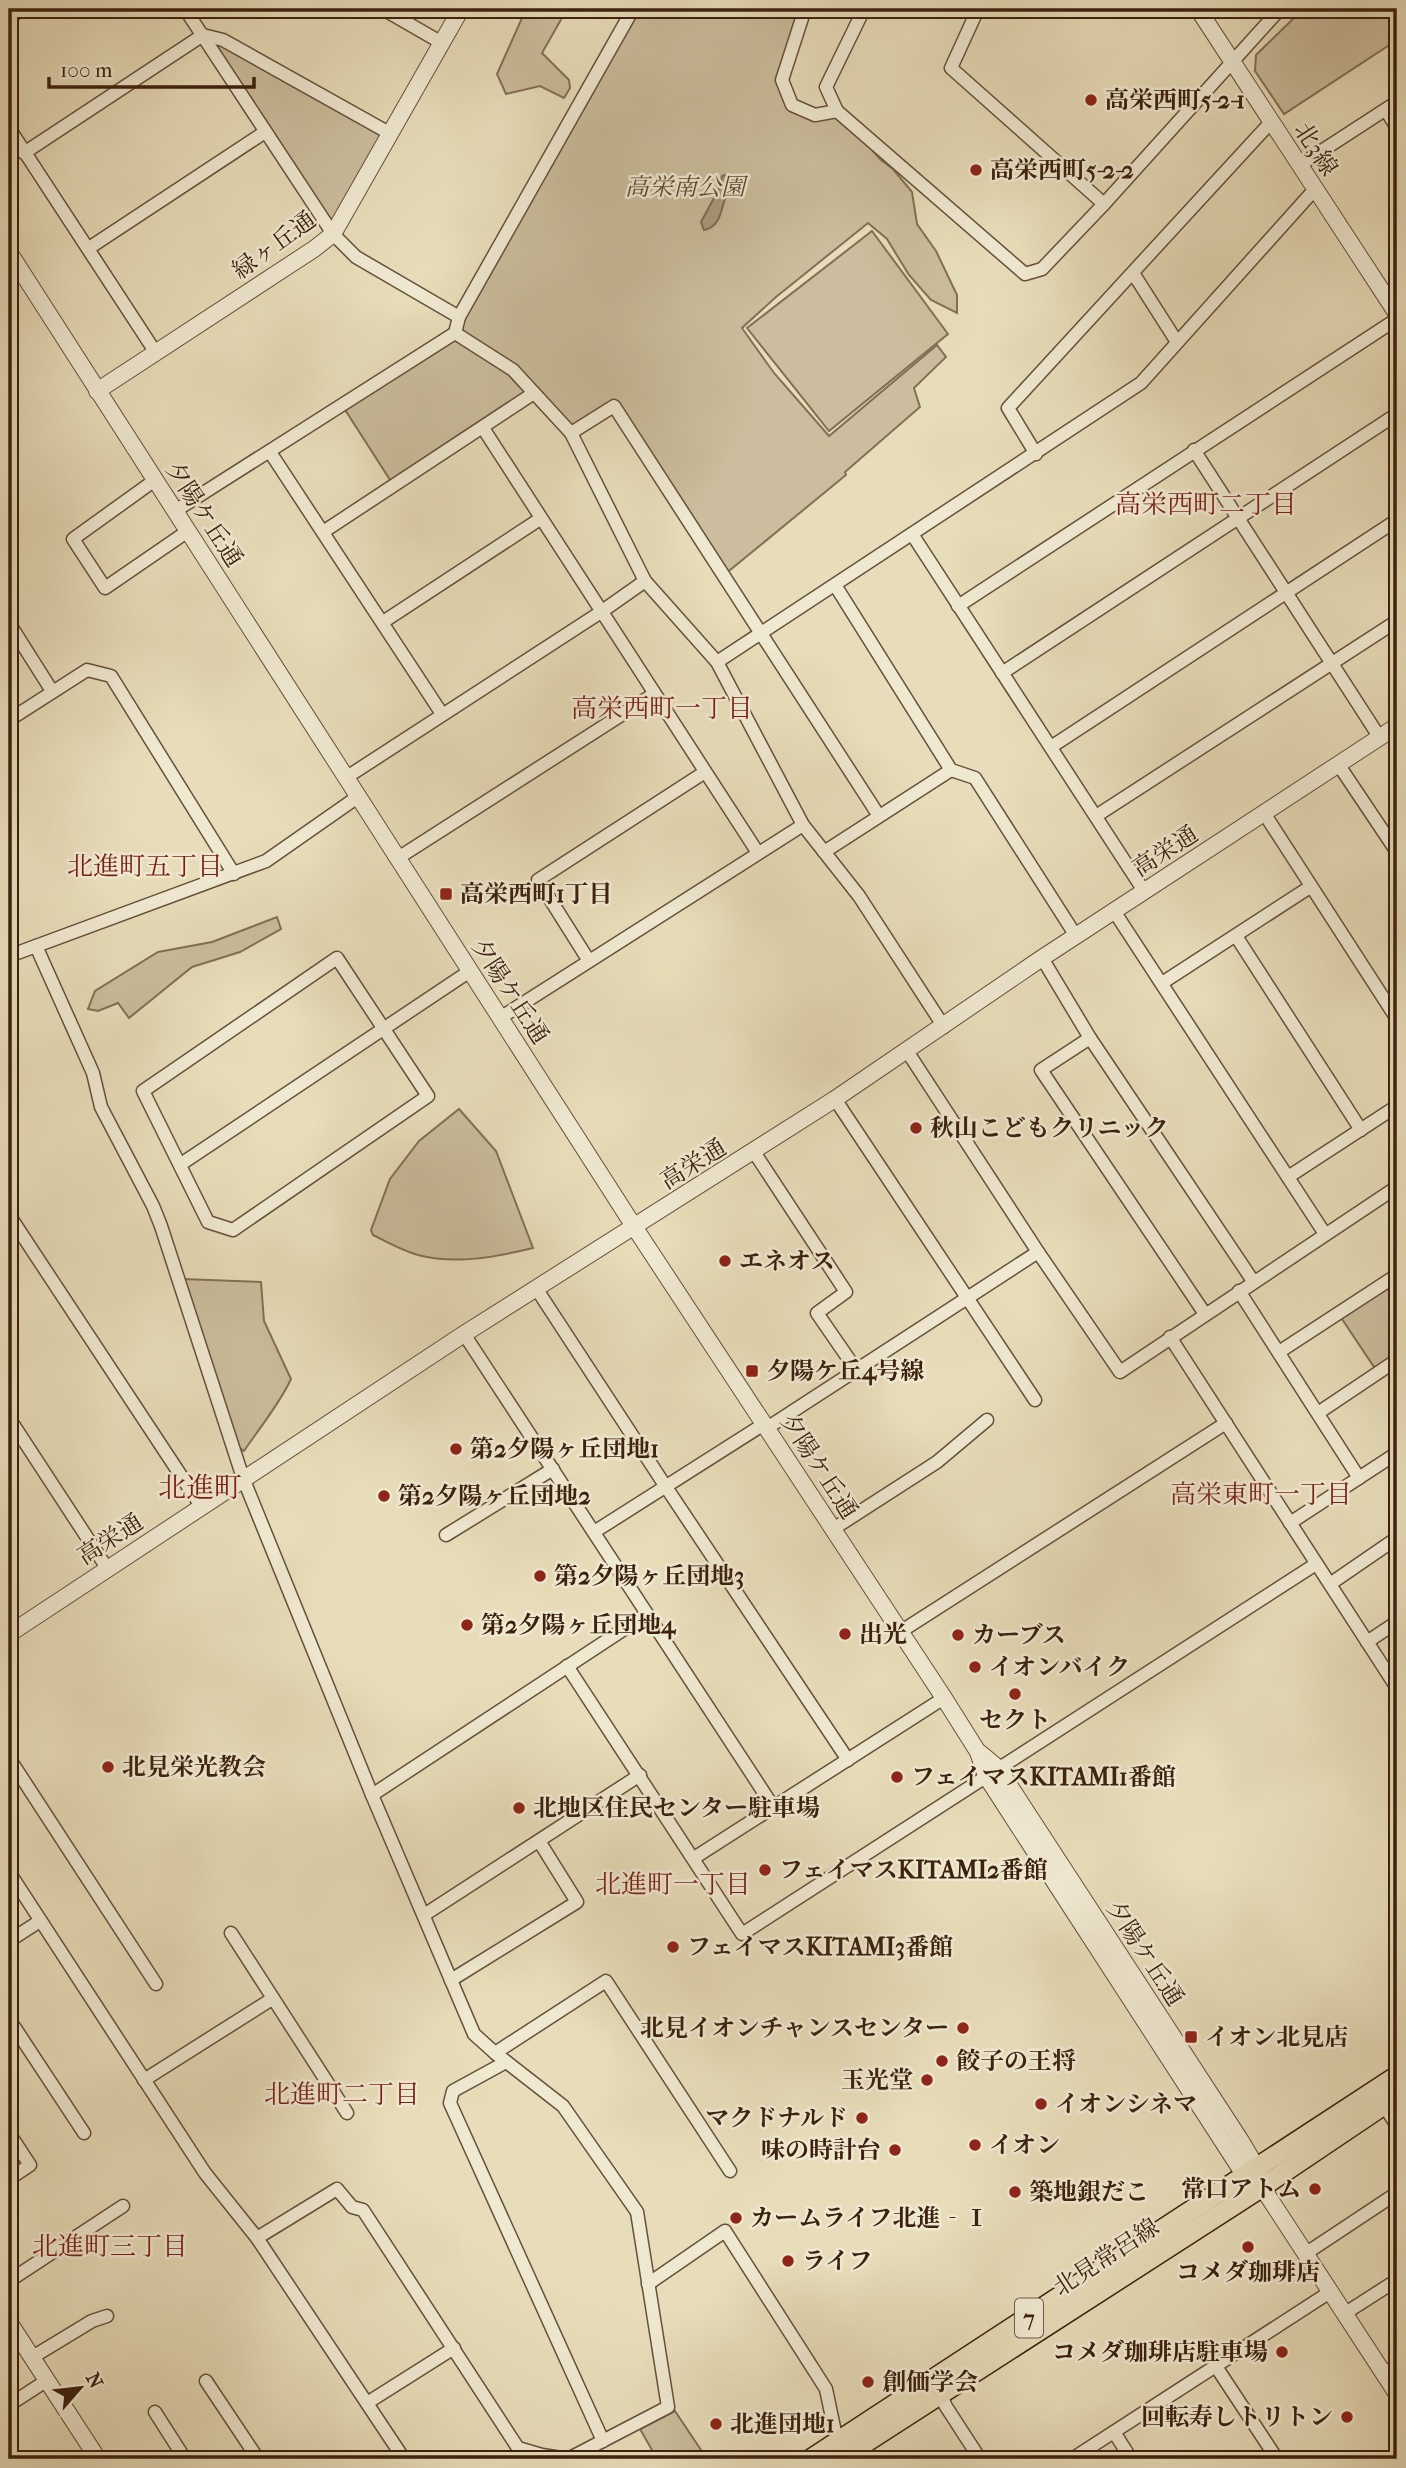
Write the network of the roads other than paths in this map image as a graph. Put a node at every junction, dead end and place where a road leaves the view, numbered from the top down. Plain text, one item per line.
1 (22, 9) edge
2 (185, 9) edge
3 (383, 9) edge
4 (461, 9) edge
5 (633, 9) edge
6 (805, 9) edge
7 (864, 9) edge
8 (978, 9) edge
9 (1198, 9) edge
10 (1280, 9) edge
11 (9, 18) edge
12 (203, 35) junction
13 (442, 43) junction
14 (1233, 61) junction
15 (1397, 102) edge
16 (1386, 110) junction
17 (837, 111) junction
18 (1271, 122) junction
19 (9, 128) edge
20 (1397, 128) edge
21 (265, 132) junction
22 (391, 134) junction
23 (24, 153) junction
24 (1300, 165) junction
25 (1315, 189) junction
26 (1104, 204) junction
27 (333, 234) junction
28 (89, 248) junction
29 (9, 252) edge
30 (1133, 273) junction
31 (1397, 314) edge
32 (460, 317) junction
33 (1397, 319) edge
34 (455, 333) junction
35 (1177, 342) junction
36 (156, 353) junction
37 (97, 391) junction
38 (534, 393) junction
39 (1397, 414) edge
40 (483, 428) junction
41 (571, 432) junction
42 (1194, 450) junction
43 (270, 452) junction
44 (1036, 453) junction
45 (155, 480) junction
46 (175, 511) junction
47 (1238, 517) junction
48 (540, 519) junction
49 (1397, 520) edge
50 (188, 531) junction
51 (323, 532) junction
52 (912, 534) junction
53 (645, 581) junction
54 (835, 585) junction
55 (1287, 592) junction
56 (958, 606) junction
57 (601, 612) junction
58 (1397, 621) edge
59 (383, 622) junction
60 (9, 623) edge
61 (761, 633) junction
62 (717, 662) junction
63 (1333, 663) junction
64 (1002, 673) junction
65 (52, 691) junction
66 (654, 694) junction
67 (442, 714) junction
68 (9, 720) edge
69 (1397, 726) edge
70 (1380, 738) junction
71 (1051, 747) junction
72 (1338, 764) junction
73 (951, 769) junction
74 (705, 772) junction
75 (347, 777) junction
76 (359, 796) junction
77 (1264, 813) junction
78 (879, 816) junction
79 (1096, 816) junction
80 (803, 825) junction
81 (1397, 851) edge
82 (824, 852) junction
83 (758, 853) junction
84 (398, 858) junction
85 (234, 874) junction
86 (1310, 887) junction
87 (1144, 891) junction
88 (1114, 911) junction
89 (1076, 936) junction
90 (1236, 936) junction
91 (36, 946) junction
92 (9, 956) edge
93 (1042, 958) junction
94 (589, 961) junction
95 (470, 971) junction
96 (1162, 983) junction
97 (500, 1018) junction
98 (1397, 1019) edge
99 (944, 1027) junction
100 (384, 1028) junction
101 (1090, 1038) junction
102 (907, 1051) junction
103 (835, 1099) junction
104 (1397, 1106) edge
105 (1361, 1130) junction
106 (754, 1152) junction
107 (181, 1164) junction
108 (1287, 1177) junction
109 (1397, 1187) edge
110 (9, 1215) edge
111 (635, 1228) junction
112 (1325, 1234) junction
113 (1038, 1252) junction
114 (1397, 1275) edge
115 (1253, 1281) junction
116 (536, 1288) junction
117 (1239, 1291) junction
118 (966, 1299) junction
119 (1205, 1314) junction
120 (464, 1334) junction
121 (1170, 1338) junction
122 (1279, 1352) junction
123 (1397, 1360) edge
124 (857, 1371) junction
125 (1035, 1400) dead end
126 (1318, 1413) junction
127 (9, 1418) edge
128 (987, 1420) dead end
129 (1226, 1423) junction
130 (765, 1426) junction
131 (1397, 1453) edge
132 (553, 1469) junction
133 (243, 1478) junction
134 (1359, 1478) junction
135 (666, 1487) junction
136 (201, 1506) junction
137 (1290, 1523) junction
138 (833, 1529) junction
139 (594, 1532) junction
140 (446, 1535) dead end
141 (1397, 1538) edge
142 (1316, 1564) junction
143 (107, 1568) junction
144 (1329, 1584) junction
145 (647, 1614) junction
146 (1397, 1622) edge
147 (900, 1632) junction
148 (9, 1634) edge
149 (1367, 1642) junction
150 (567, 1666) junction
151 (1397, 1688) edge
152 (944, 1698) junction
153 (9, 1758) edge
154 (848, 1760) junction
155 (992, 1772) junction
156 (640, 1775) junction
157 (372, 1795) junction
158 (775, 1808) junction
159 (539, 1841) junction
160 (694, 1858) junction
161 (9, 1872) edge
162 (424, 1915) junction
163 (40, 1921) junction
164 (231, 1933) dead end
165 (9, 1941) edge
166 (451, 1980) junction
167 (156, 1984) dead end
168 (272, 1998) junction
169 (9, 2019) edge
170 (500, 2057) junction
171 (1397, 2077) edge
172 (144, 2080) junction
173 (1386, 2097) edge
174 (347, 2113) dead end
175 (1397, 2126) edge
176 (9, 2133) edge
177 (84, 2133) dead end
178 (730, 2171) dead end
179 (1255, 2177) junction
180 (9, 2179) edge
181 (1397, 2193) edge
182 (123, 2206) dead end
183 (257, 2238) junction
184 (1305, 2254) junction
185 (1397, 2280) edge
186 (9, 2281) edge
187 (648, 2284) junction
188 (1330, 2292) junction
189 (1345, 2314) junction
190 (107, 2316) dead end
191 (9, 2322) edge
192 (454, 2348) junction
193 (31, 2358) junction
194 (1215, 2365) junction
195 (1390, 2369) edge
196 (47, 2381) junction
197 (206, 2381) dead end
198 (939, 2385) junction
199 (1397, 2394) edge
200 (368, 2403) junction
201 (9, 2405) edge
202 (155, 2412) dead end
203 (1114, 2432) junction
204 (603, 2441) junction
205 (842, 2452) edge
206 (98, 2459) edge
207 (185, 2459) edge
208 (258, 2459) edge
209 (404, 2459) edge
210 (568, 2459) edge
211 (811, 2459) edge
212 (980, 2459) edge
213 (1072, 2459) edge
214 (1131, 2459) edge
215 (1277, 2459) edge

1 - 11 street
2 - 12 street
3 - 13 street
4 - 13 street, 緑ヶ丘通
5 - 32 street
6 - 17 street
7 - 17 street
8 - 26 street
9 - 14 street, 北3線
10 - 14 street
12 - 21 street
12 - 22 street
12 - 23 street
13 - 22 street, 緑ヶ丘通
14 - 18 street, 北3線
14 - 26 street
15 - 16 street
16 - 20 street
16 - 24 street
17 - 26 street
18 - 24 street, 北3線
18 - 30 street
19 - 23 street
21 - 27 street
21 - 28 street
22 - 27 street, 緑ヶ丘通
23 - 28 street
24 - 25 street, 北3線
25 - 31 street, 北3線
25 - 35 street
27 - 32 street
27 - 36 street, 緑ヶ丘通
28 - 36 street
29 - 37 street, 夕陽ケ丘通
30 - 35 street
30 - 44 street
32 - 34 street
33 - 42 street
34 - 38 street
34 - 43 street
35 - 44 street
36 - 37 street, 緑ヶ丘通
37 - 45 street, 夕陽ケ丘通
38 - 40 street
38 - 41 street
39 - 47 street
40 - 48 street
40 - 51 street
41 - 53 street
41 - 61 street
42 - 47 street
42 - 56 street
43 - 46 street
43 - 51 street
44 - 52 street
45 - 46 street, 夕陽ケ丘通
45 - 50 street
46 - 50 street, 夕陽ケ丘通
47 - 55 street
47 - 64 street
48 - 57 street
48 - 59 street
49 - 55 street
50 - 75 street, 夕陽ケ丘通
51 - 59 street
52 - 54 street
52 - 56 street
53 - 57 street
53 - 62 street
54 - 61 street
54 - 73 street
55 - 63 street
55 - 71 street
56 - 64 street
57 - 66 street
57 - 67 street
58 - 63 street
59 - 67 street
60 - 65 street
61 - 62 street
61 - 78 street
62 - 80 street
63 - 70 street
63 - 79 street
64 - 71 street
65 - 68 street
65 - 85 street
66 - 74 street
66 - 84 street
67 - 75 street
69 - 70 street, 高栄通
70 - 72 street, 高栄通
71 - 79 street
72 - 77 street, 高栄通
72 - 81 street
73 - 78 street
73 - 89 street
74 - 83 street
74 - 94 street
75 - 76 street, 夕陽ケ丘通
76 - 84 street, 夕陽ケ丘通
76 - 85 street
77 - 86 street
77 - 87 street, 高栄通
78 - 82 street
79 - 87 street
80 - 82 street
80 - 83 street
82 - 99 street
83 - 94 street
84 - 95 street, 夕陽ケ丘通
85 - 91 street
86 - 90 street
86 - 98 street
87 - 88 street, 高栄通
88 - 89 street, 高栄通
88 - 96 street
89 - 93 street, 高栄通
90 - 96 street
90 - 105 street
91 - 92 street
91 - 133 street
93 - 99 street, 高栄通
93 - 101 street
94 - 97 street
95 - 97 street, 夕陽ケ丘通
95 - 100 street
96 - 108 street
97 - 111 street, 夕陽ケ丘通
99 - 102 street, 高栄通
100 - 107 street
100 - 107 street
100 - 107 street
101 - 115 street
101 - 119 street
102 - 103 street, 高栄通
102 - 113 street
103 - 106 street, 高栄通
103 - 118 street
104 - 105 street
105 - 108 street
106 - 111 street, 高栄通
106 - 124 street
108 - 112 street
109 - 112 street
110 - 136 street
111 - 116 street, 高栄通
111 - 130 street, 夕陽ケ丘通
112 - 115 street
113 - 118 street
113 - 121 street
114 - 122 street
115 - 117 street
116 - 120 street, 高栄通
116 - 135 street
117 - 119 street
117 - 122 street
118 - 124 street
118 - 125 street
119 - 121 street
120 - 132 street
120 - 133 street, 高栄通
121 - 129 street
122 - 126 street
123 - 126 street
124 - 130 street
126 - 134 street
127 - 143 street
128 - 138 street
129 - 137 street
129 - 147 street
130 - 135 street
130 - 138 street, 夕陽ケ丘通
131 - 134 street
132 - 139 street
132 - 140 street
133 - 136 street, 高栄通
133 - 157 street
134 - 137 street
135 - 139 street
135 - 154 street
136 - 143 street, 高栄通
137 - 142 street
138 - 147 street, 夕陽ケ丘通
139 - 145 street
141 - 144 street
142 - 144 street
142 - 155 street
143 - 148 street, 高栄通
144 - 149 street
145 - 150 street
145 - 158 street
146 - 149 street
147 - 152 street, 夕陽ケ丘通
149 - 151 street
150 - 156 street
150 - 157 street
152 - 154 street
152 - 155 street, 夕陽ケ丘通
153 - 167 street
154 - 158 street
155 - 160 street
155 - 179 street, 夕陽ケ丘通
156 - 159 street
156 - 160 street
157 - 162 street
158 - 160 street
159 - 162 street
159 - 166 street
161 - 163 street
162 - 166 street
163 - 165 street
163 - 172 street
164 - 168 street
166 - 170 street
168 - 172 street
168 - 174 street
169 - 177 street
170 - 178 street
170 - 187 street
170 - 204 street
171 - 173 main road, 北見常呂線 / 7
172 - 183 street
173 - 175 street
173 - 179 main road, 北見常呂線 / 7
176 - 180 street
179 - 184 street, 夕陽ケ丘通
179 - 198 main road, 北見常呂線 / 7
181 - 184 street
182 - 186 street
183 - 192 street
183 - 200 street
184 - 188 street, 夕陽ケ丘通
185 - 189 street
187 - 204 street
187 - 205 street
188 - 189 street, 夕陽ケ丘通
188 - 194 street
189 - 195 street, 夕陽ケ丘通
190 - 193 street
191 - 193 street
192 - 200 street
192 - 210 street
193 - 196 street
194 - 203 street
194 - 215 street
195 - 199 street, 夕陽ケ丘通
196 - 201 street
196 - 206 street
197 - 208 street
198 - 205 main road, 北見常呂線 / 7
198 - 212 street
200 - 209 street
202 - 207 street
203 - 213 street
203 - 214 street
204 - 210 street
205 - 211 main road, 北見常呂線 / 7

